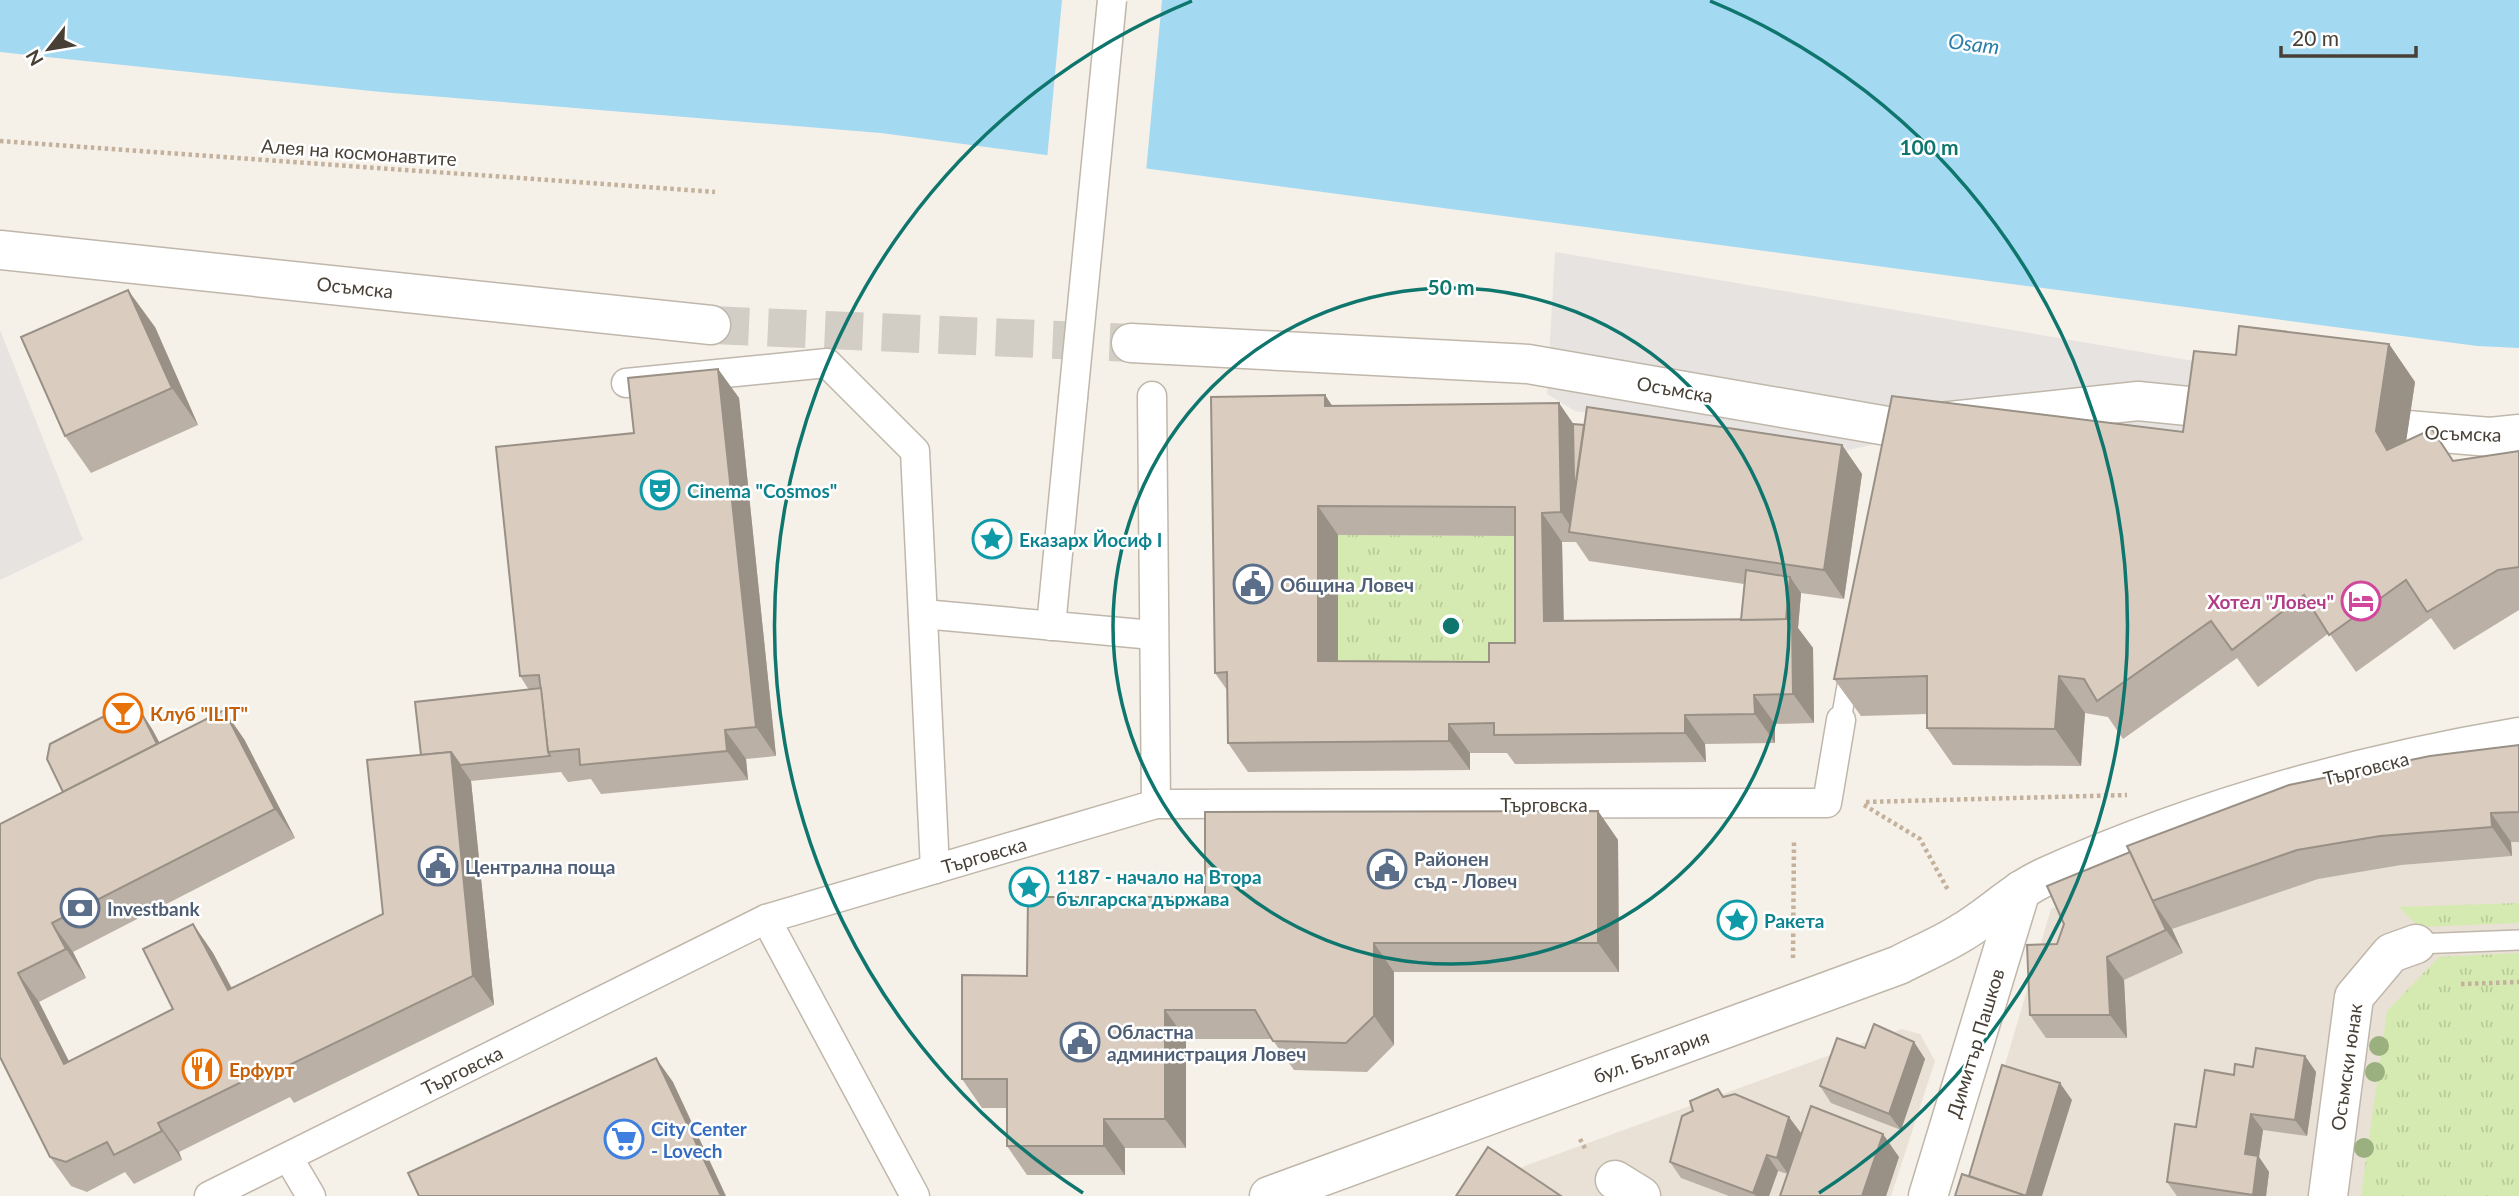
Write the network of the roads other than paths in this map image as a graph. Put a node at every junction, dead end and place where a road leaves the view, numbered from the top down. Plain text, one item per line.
1 (1112, 0) edge
2 (0, 250) edge
3 (711, 325) tunnel mouth
4 (1131, 344) tunnel mouth
5 (626, 383) edge
6 (1152, 396) dead end
7 (2218, 409) edge
8 (2407, 430) dead end
9 (2519, 434) edge
10 (923, 614) junction
11 (1051, 626) junction
12 (1153, 635) junction
13 (1853, 654) edge
14 (1841, 720) joint
15 (2519, 737) edge
16 (1156, 804) junction
17 (935, 869) junction
18 (2021, 890) junction
19 (766, 919) junction
20 (2519, 940) edge
21 (2416, 944) joint
22 (288, 1157) junction
23 (209, 1196) edge
24 (311, 1196) edge
25 (915, 1196) edge
26 (1269, 1196) edge
27 (1928, 1196) edge
28 (2328, 1196) edge

1 - 11 street, bridge
2 - 3 street, Осъмска
4 - 7 street, Осъмска
5 - 10 street
6 - 12 street
8 - 9 street, Осъмска
10 - 11 street
10 - 17 street
11 - 12 street
12 - 16 street
13 - 14 lane
14 - 16 street, Търговска
15 - 18 street, Търговска
16 - 17 street, Търговска
17 - 19 street, Търговска
18 - 26 street, бул. България
18 - 27 street, Димитър Пашков
19 - 22 street, Търговска
19 - 25 street
20 - 21 lane, Осъмски юнак
21 - 28 street, Осъмски юнак
22 - 23 street, Търговска
22 - 24 street

